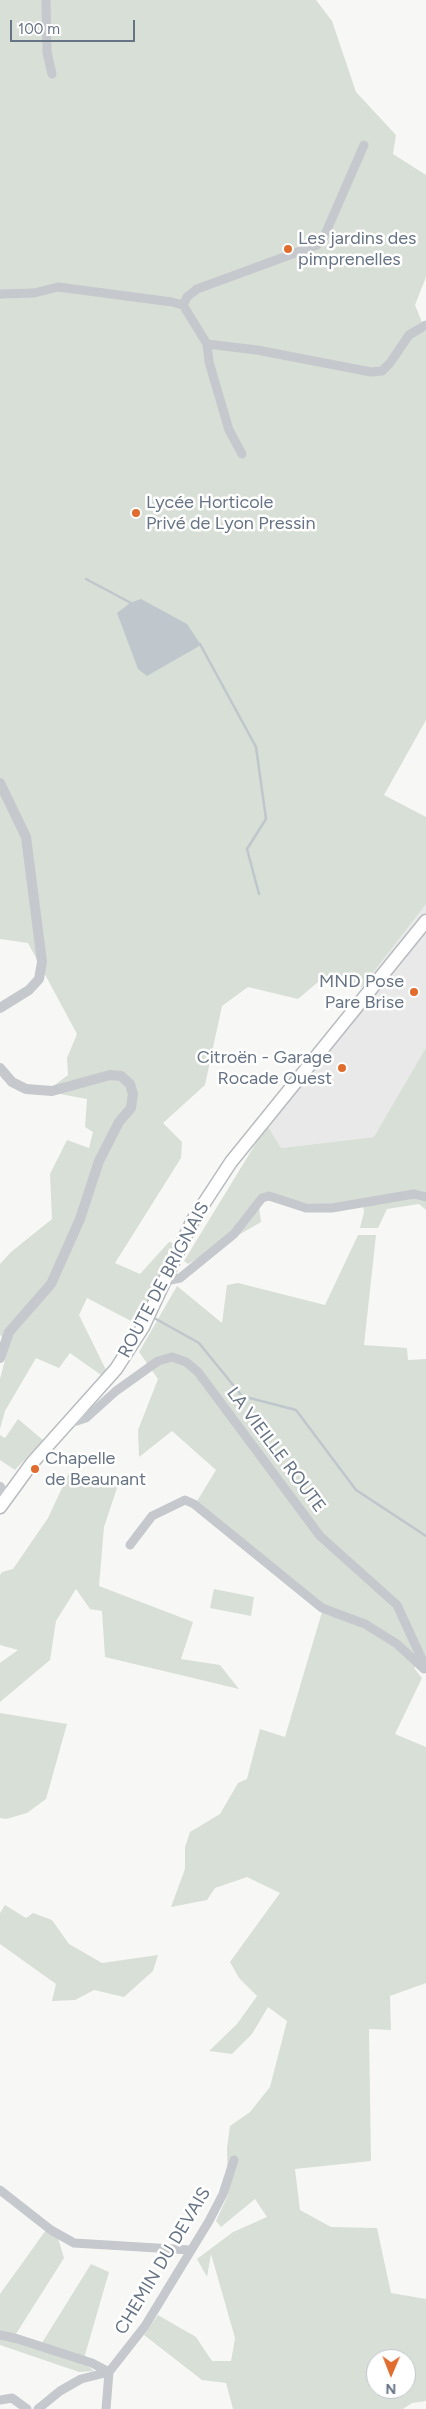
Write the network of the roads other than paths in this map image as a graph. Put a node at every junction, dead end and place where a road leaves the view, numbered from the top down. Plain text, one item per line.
1 (46, 0) edge
2 (52, 74) dead end
3 (364, 145) dead end
4 (0, 294) edge
5 (183, 305) junction
6 (426, 326) edge
7 (207, 344) junction
8 (242, 454) dead end
9 (0, 783) edge
10 (426, 921) edge
11 (0, 1008) edge
12 (0, 1068) edge
13 (426, 1197) edge
14 (166, 1281) junction
15 (0, 1358) edge
16 (67, 1424) junction
17 (2, 1497) edge
18 (130, 1545) dead end
19 (426, 1669) edge
20 (234, 2160) dead end
21 (0, 2190) edge
22 (190, 2250) junction
23 (0, 2335) edge
24 (108, 2372) junction
25 (0, 2400) edge
26 (27, 2409) edge
27 (38, 2409) edge
28 (106, 2409) edge

1 - 2 street
3 - 5 street
4 - 5 street
5 - 7 street
6 - 7 street
7 - 8 street
9 - 11 street
10 - 14 main road, ROUTE DE BRIGNAIS
12 - 15 street
13 - 14 street
14 - 16 main road, ROUTE DE BRIGNAIS
16 - 17 main road, ROUTE DE BRIGNAIS
16 - 19 street, LA VIEILLE ROUTE
18 - 19 street
20 - 22 street, CHEMIN DU DEVAIS
21 - 22 street
22 - 24 street, CHEMIN DU DEVAIS
23 - 24 street
24 - 27 street
24 - 28 street
25 - 26 street

